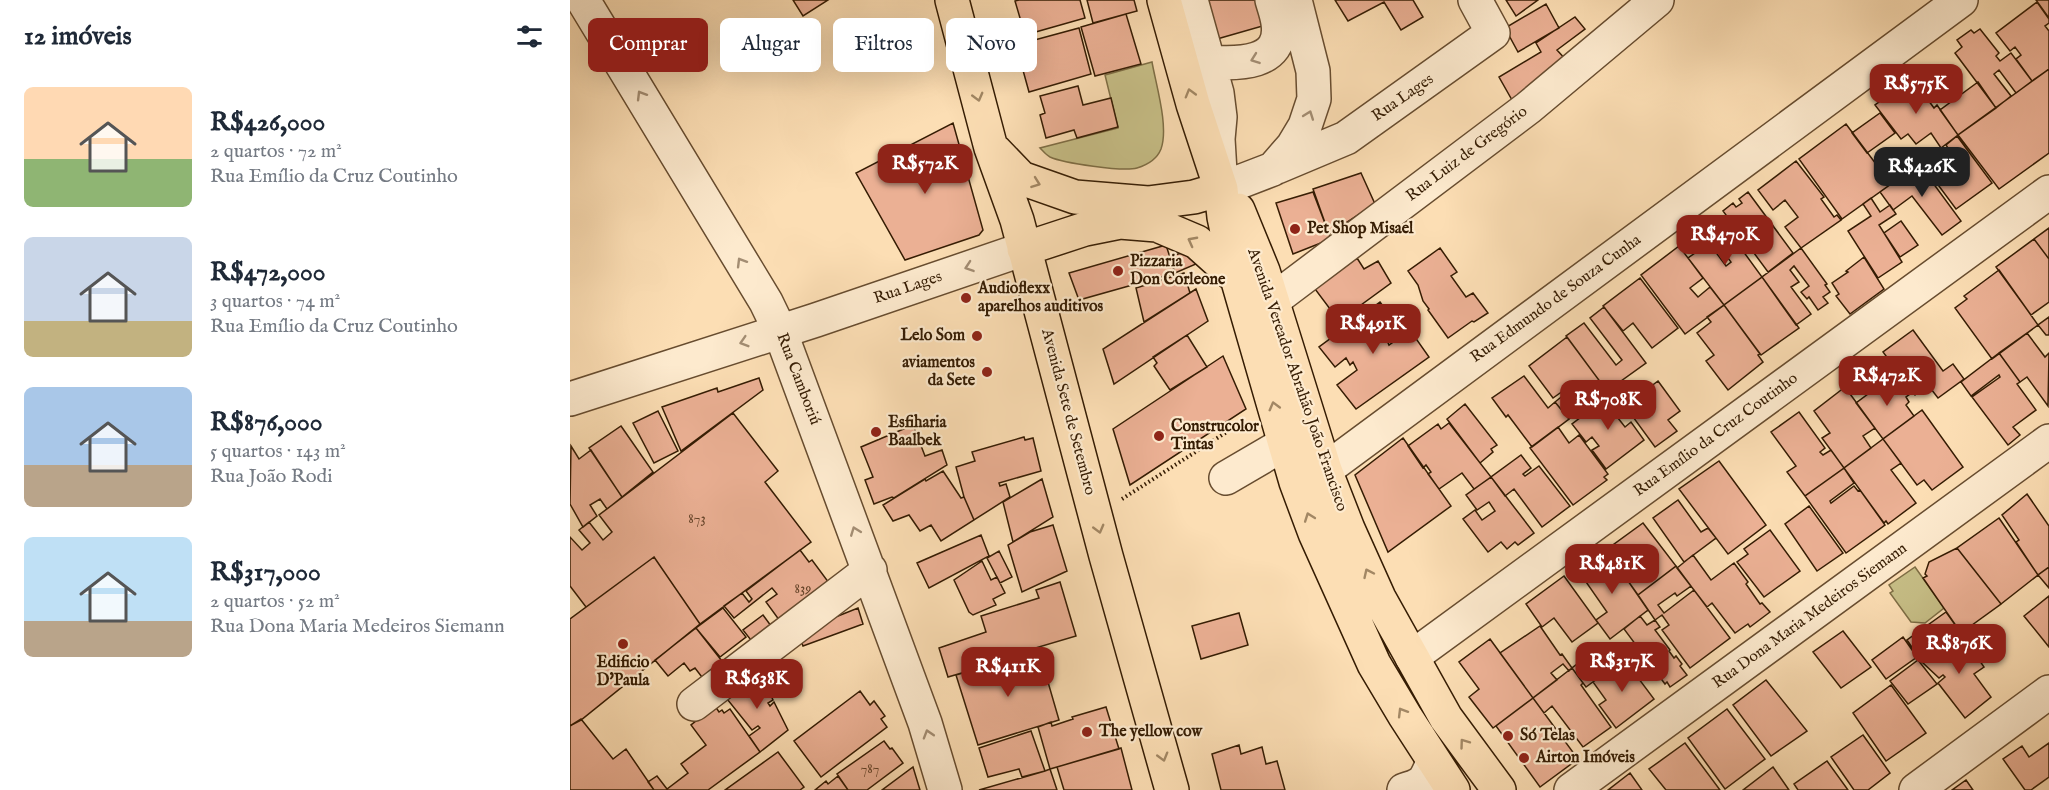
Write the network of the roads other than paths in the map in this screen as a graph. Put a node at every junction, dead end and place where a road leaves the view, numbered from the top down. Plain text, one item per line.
1 (584, 0) edge
2 (952, 0) edge
3 (1164, 0) edge
4 (1191, 0) edge
5 (1475, 0) edge
6 (1657, 0) edge
7 (1961, 0) edge
8 (1282, 8) edge
9 (1209, 62) junction
10 (991, 148) junction
11 (1273, 169) junction
12 (1221, 189) junction
13 (2049, 192) edge
14 (1024, 249) junction
15 (1237, 278) junction
16 (1272, 302) junction
17 (780, 331) junction
18 (570, 399) edge
19 (2049, 441) edge
20 (1284, 444) junction
21 (1311, 476) junction
22 (1226, 478) dead end
23 (870, 570) junction
24 (1412, 657) junction
25 (2049, 692) edge
26 (694, 704) dead end
27 (1421, 782) edge
28 (945, 790) edge
29 (1172, 790) edge
30 (1453, 790) edge
31 (1498, 790) edge
32 (1571, 790) edge
33 (1916, 790) edge

17 -> 1 street, Rua Camboriú
2 -> 10 main road, Avenida Sete de Setembro
12 -> 3 main road, Avenida Vereador Abrahão João Francisco
4 - 9 street
5 - 11 street, Rua Lages
6 - 16 street, Rua Luiz de Gregório
7 - 21 street, Rua Edmundo de Souza Cunha
8 -> 9 street
11 -> 8 street
9 - 12 street
10 -> 12 main road
10 - 14 main road, Avenida Sete de Setembro
11 - 12 street
12 - 15 main road, Avenida Vereador Abrahão João Francisco
12 - 16 main road, Avenida Vereador Abrahão João Francisco
13 - 24 street, Rua Emílio da Cruz Coutinho
15 -> 14 main road, Rua Lages
14 -> 17 street, Rua Lages
14 -> 29 main road, Avenida Sete de Setembro
20 -> 15 main road, Avenida Vereador Abrahão João Francisco
16 - 21 main road, Avenida Vereador Abrahão João Francisco
17 -> 18 street, Rua Lages
23 -> 17 street, Rua Camboriú
19 - 32 street, Rua Dona Maria Medeiros Siemann
20 - 21 main road, Avenida Vereador Abrahão João Francisco
20 - 22 street
24 -> 21 main road, Avenida Vereador Abrahão João Francisco
27 -> 21 main road, Avenida Vereador Abrahão João Francisco
23 - 26 street
28 -> 23 street, Rua Camboriú
31 -> 24 main road, Avenida Vereador Abrahão João Francisco
25 - 33 street
27 - 30 main road, Avenida Vereador Abrahão João Francisco

